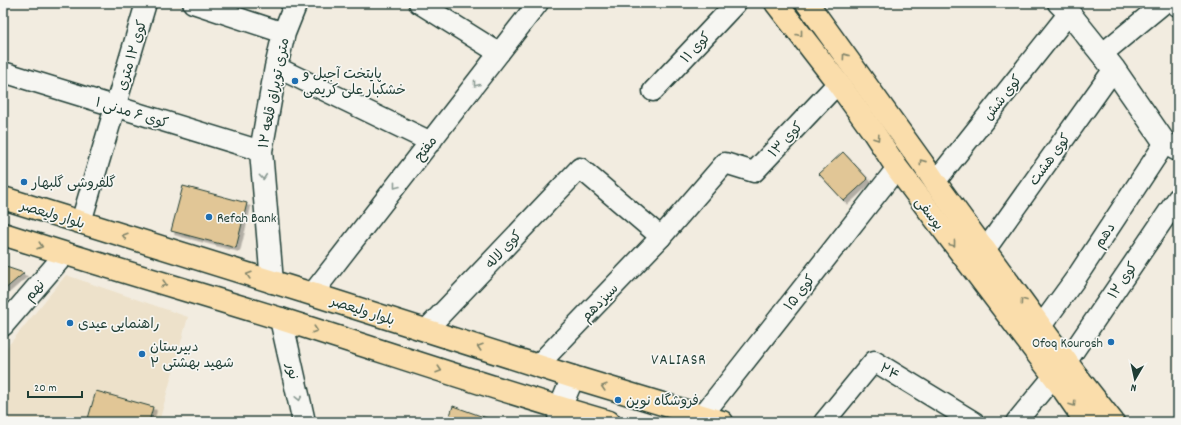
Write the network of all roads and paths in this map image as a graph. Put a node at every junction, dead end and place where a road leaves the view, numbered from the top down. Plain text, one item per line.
1 (146, 3) edge
2 (193, 3) edge
3 (296, 3) edge
4 (419, 3) edge
5 (538, 3) edge
6 (736, 3) edge
7 (776, 3) edge
8 (807, 3) edge
9 (1164, 3) edge
10 (1064, 8) edge
11 (284, 32) junction
12 (499, 53) junction
13 (1108, 61) junction
14 (276, 67) junction
15 (3, 72) edge
16 (838, 83) junction
17 (653, 91) dead end
18 (115, 107) junction
19 (430, 142) junction
20 (1172, 147) edge
21 (261, 152) junction
22 (724, 163) joint
23 (897, 168) junction
24 (935, 182) junction
25 (3, 198) edge
26 (1178, 198) edge
27 (81, 222) junction
28 (3, 234) edge
29 (660, 237) junction
30 (985, 250) junction
31 (65, 254) junction
32 (272, 282) junction
33 (312, 294) junction
34 (281, 319) junction
35 (3, 326) edge
36 (1041, 326) junction
37 (426, 330) junction
38 (537, 366) junction
39 (1060, 369) junction
40 (573, 377) junction
41 (560, 415) edge
42 (712, 419) edge
43 (304, 422) edge
44 (609, 422) edge
45 (824, 422) edge
46 (974, 422) edge
47 (1016, 422) edge
48 (1086, 422) edge
49 (1113, 422) edge

1 - 18 street, کوی ۱۲ متری
2 - 11 street
3 - 11 street, ۱۲ متری توپراق قلعه
4 - 12 street
5 - 12 street, مفتح
6 - 17 street, کوی ۱۱
7 -> 16 main road, یوسفی
24 -> 8 main road, یوسفی
9 - 13 street, کوی هشت
10 - 13 street
10 - 24 street, کوی شش
11 - 14 street, ۱۲ متری توپراق قلعه
12 -> 19 street, مفتح
13 - 20 street
13 - 30 street, کوی هشت
14 - 19 street
14 - 21 street, ۱۲ متری توپراق قلعه
15 - 18 street, کوی ۶ مدنی ۱
16 - 22 street, کوی ۱۳
16 -> 23 main road, یوسفی
18 - 21 street, کوی ۶ مدنی ۱
18 - 27 street, کوی ۱۲ متری
19 -> 33 street, مفتح
20 - 36 street, دهم
21 -> 32 street, ۱۲ متری توپراق قلعه
22 - 29 street, سیزدهم
23 -> 39 main road, یوسفی
23 - 42 street, کوی ۱۵
24 - 30 main road, یوسفی
25 - 27 main road, بلوار ولیعصر
26 - 39 street, کوی ۱۲
32 -> 27 main road, بلوار ولیعصر
28 -> 31 main road
29 - 37 street, کوی لاله
29 - 38 street, سیزدهم
36 -> 30 main road, یوسفی
31 -> 34 main road
31 - 35 street, نهم
32 - 33 main road, بلوار ولیعصر
32 - 34 main road
33 - 37 main road, بلوار ولیعصر
34 -> 41 main road
34 -> 43 street, نور
36 - 39 main road, یوسفی
38 -> 37 main road, بلوار ولیعصر
38 - 40 main road, بلوار ولیعصر
39 - 47 street, کوی ۱۲
39 -> 48 main road, یوسفی
39 - 49 main road, یوسفی
40 - 41 street
42 -> 40 main road, بلوار ولیعصر
41 - 44 main road
45 - 46 street, ۲۴

